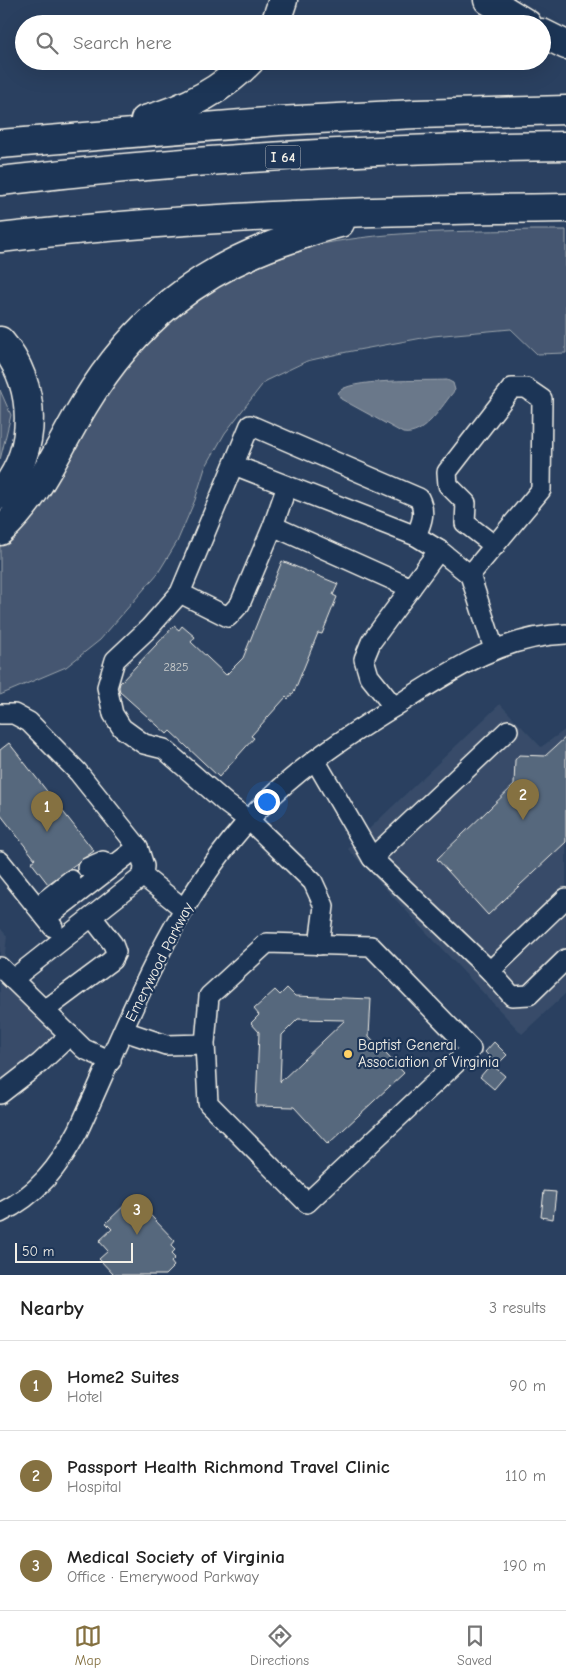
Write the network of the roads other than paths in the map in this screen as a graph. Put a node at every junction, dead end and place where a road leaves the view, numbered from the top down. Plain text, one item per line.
1 (282, 0) edge
2 (488, 0) edge
3 (278, 15) edge
4 (512, 15) edge
5 (551, 38) edge
6 (566, 45) edge
7 (240, 70) edge
8 (566, 110) edge
9 (41, 140) junction
10 (0, 144) edge
11 (566, 146) edge
12 (0, 181) edge
13 (566, 208) edge
14 (410, 210) junction
15 (0, 238) edge
16 (0, 341) edge
17 (234, 465) junction
18 (287, 486) junction
19 (0, 495) edge
20 (273, 526) junction
21 (0, 531) edge
22 (416, 536) junction
23 (495, 546) junction
24 (439, 550) junction
25 (470, 575) junction
26 (411, 588) junction
27 (180, 593) junction
28 (566, 634) edge
29 (494, 649) junction
30 (394, 707) junction
31 (0, 714) edge
32 (508, 730) dead end
33 (315, 760) junction
34 (250, 821) junction
35 (138, 847) junction
36 (372, 858) junction
37 (0, 861) edge
38 (112, 867) junction
39 (87, 868) dead end
40 (143, 876) junction
41 (71, 880) dead end
42 (566, 898) edge
43 (184, 909) junction
44 (41, 913) junction
45 (92, 916) junction
46 (63, 939) junction
47 (319, 945) junction
48 (566, 959) edge
49 (490, 971) junction
50 (6, 973) edge
51 (45, 1010) junction
52 (124, 1031) junction
53 (70, 1035) junction
54 (205, 1044) junction
55 (110, 1061) junction
56 (0, 1094) edge
57 (0, 1213) edge

1 - 3 highway
2 - 4 highway
5 - 6 highway
7 - 9 highway
8 - 9 highway
9 - 10 highway
11 - 12 highway, I 64
13 - 14 highway
14 - 15 highway
14 - 21 highway
16 - 19 highway
17 - 18 street
17 - 22 street
17 - 27 street
18 - 20 street
18 - 22 street
20 - 26 street
20 - 27 street
22 - 24 street
23 - 23 street
23 - 25 street
24 - 25 street
24 - 26 street
25 - 29 street
26 - 30 street
27 - 34 street
28 - 29 street, Emerywood Parkway
29 - 30 street, Emerywood Parkway
30 - 33 street, Emerywood Parkway
31 - 35 street
32 - 36 street
33 - 34 street, Emerywood Parkway
33 - 36 street
34 - 43 street, Emerywood Parkway
34 - 47 street
35 - 38 street
35 - 40 street
36 - 49 street
37 - 44 street
38 - 39 street
38 - 44 street
40 - 43 street
40 - 45 street
41 - 44 street
42 - 49 street
43 - 52 street, Emerywood Parkway
44 - 46 street
45 - 46 street
45 - 51 street
46 - 50 street
47 - 54 street
47 - 54 street
48 - 49 street
50 - 51 street
51 - 53 street
52 - 54 street
52 - 55 street, Emerywood Parkway
53 - 55 street
53 - 56 street
55 - 57 street, Emerywood Parkway

